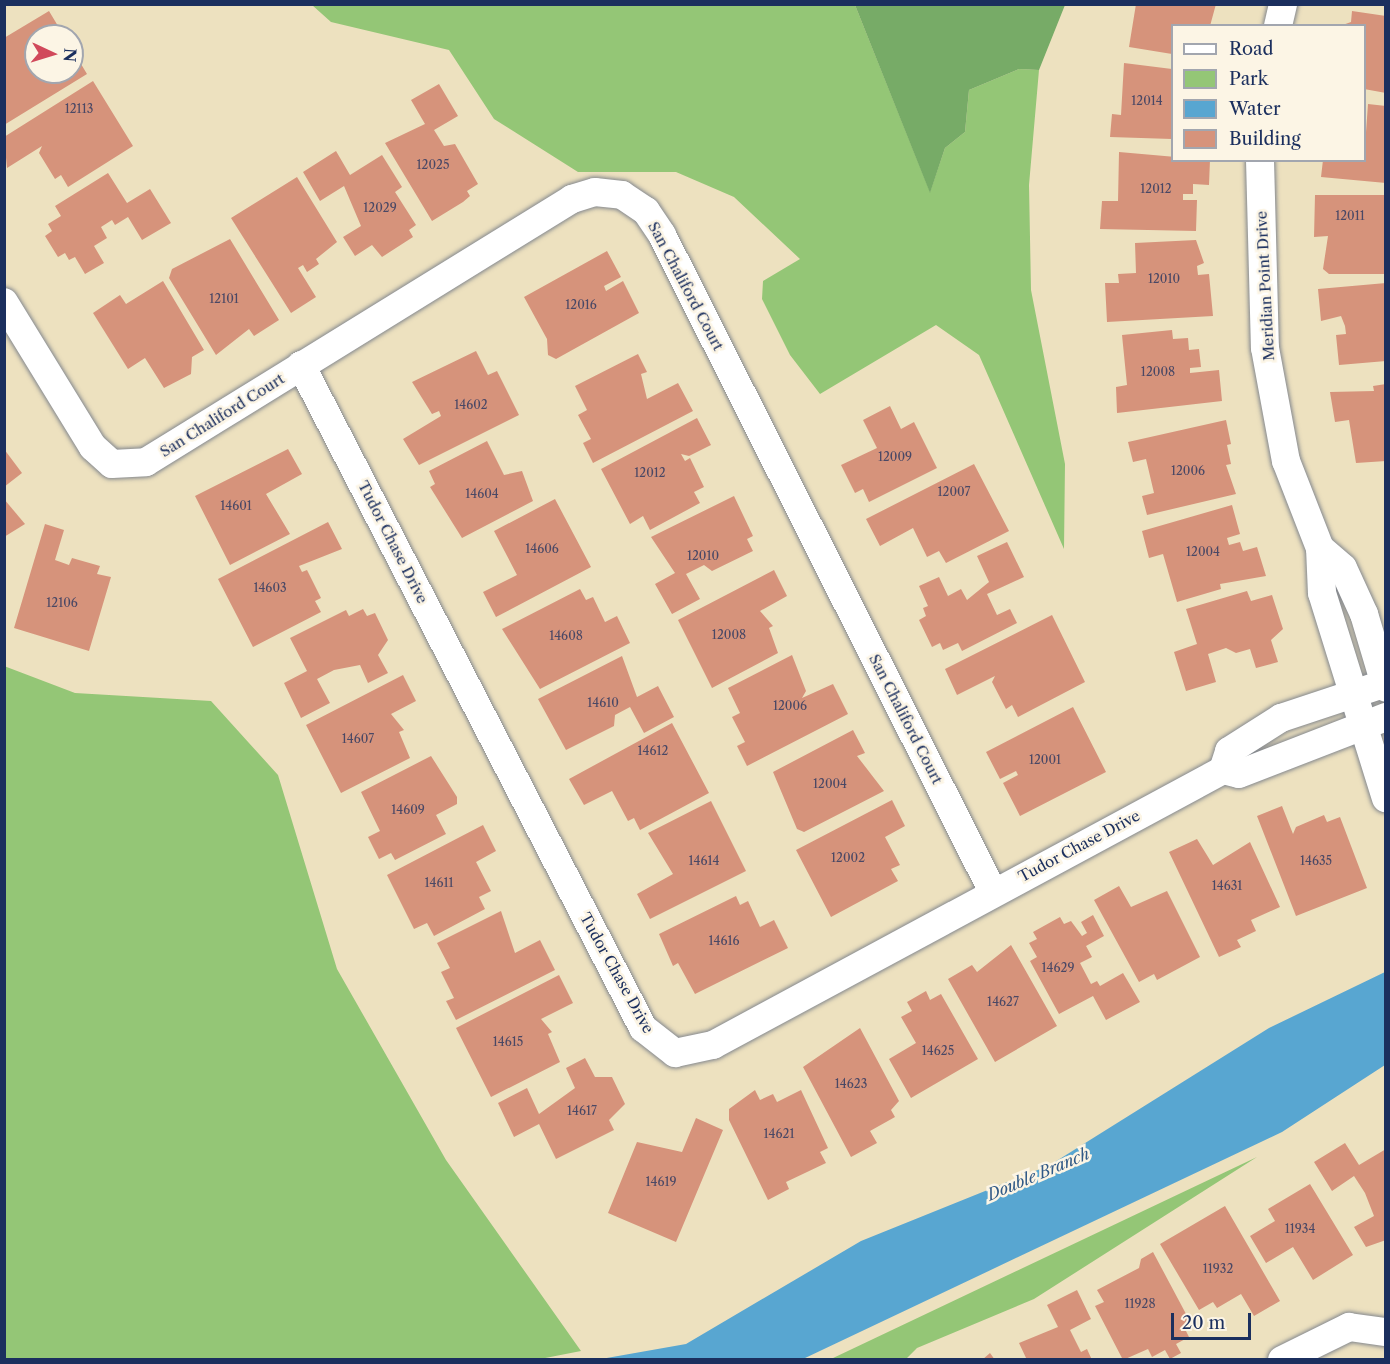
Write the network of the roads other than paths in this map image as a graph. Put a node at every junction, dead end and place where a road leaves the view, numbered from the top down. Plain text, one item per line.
1 (1283, 4) edge
2 (1278, 24) edge
3 (1260, 162) edge
4 (4, 302) edge
5 (301, 366) junction
6 (1320, 548) junction
7 (1385, 685) edge
8 (1354, 692) junction
9 (1374, 721) edge
10 (1223, 770) junction
11 (1386, 798) edge
12 (993, 892) junction
13 (1386, 1332) edge
14 (1282, 1359) edge

1 - 2 street
3 - 6 street, Meridian Point Drive
4 - 5 street, San Chaliford Court
5 - 12 street, Tudor Chase Drive
5 - 12 street, San Chaliford Court
6 - 7 street, Meridian Point Drive
6 - 8 street, Meridian Point Drive
7 - 8 street
8 - 9 street, Meridian Point Drive
8 - 10 street
9 - 10 street, Tudor Chase Drive
9 - 11 street, Meridian Point Drive
10 - 12 street, Tudor Chase Drive
13 - 14 street

